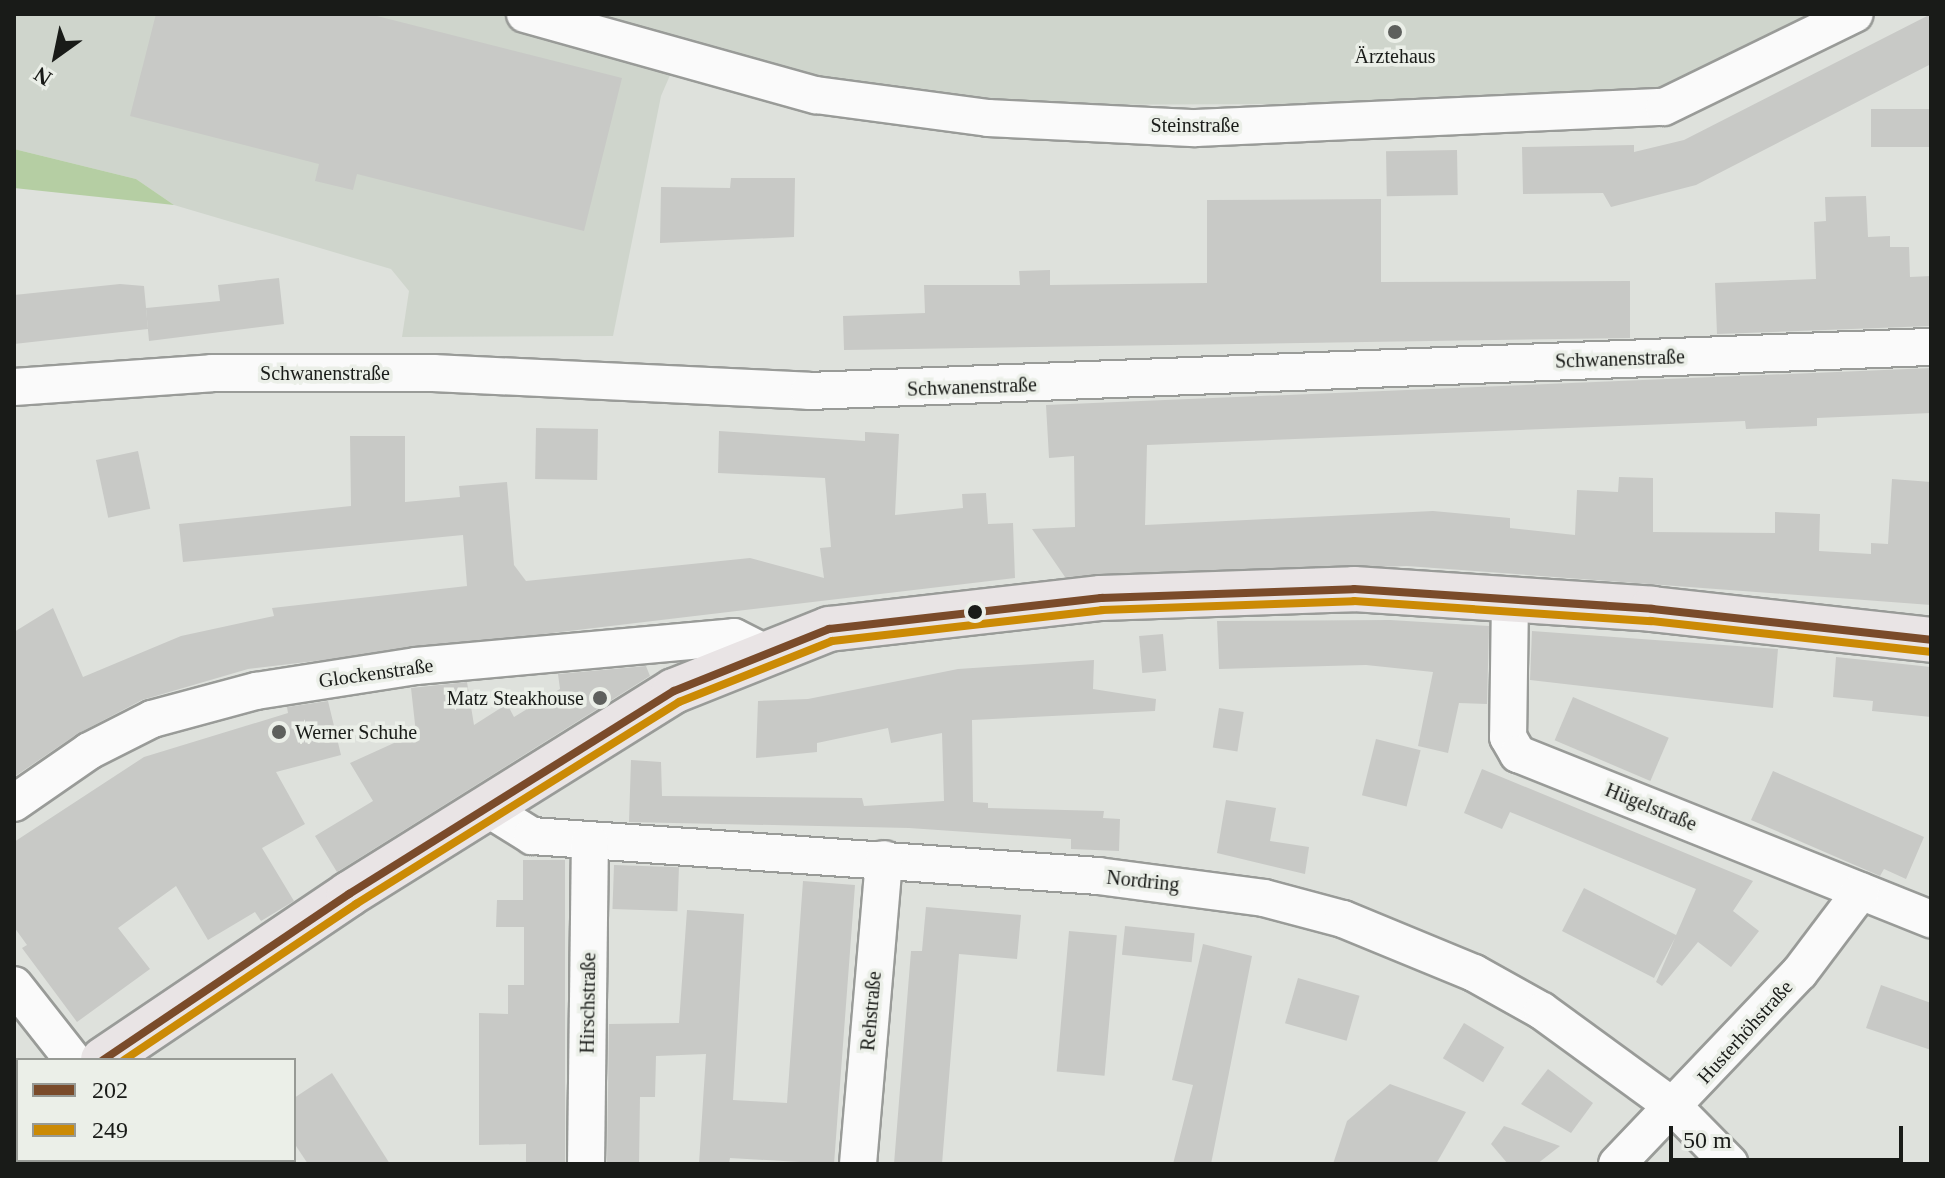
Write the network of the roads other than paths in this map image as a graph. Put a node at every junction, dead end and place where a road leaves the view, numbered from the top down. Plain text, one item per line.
1 (525, 14) edge
2 (1855, 14) edge
3 (1931, 347) edge
4 (14, 387) edge
5 (1510, 599) junction
6 (1931, 640) edge
7 (762, 651) junction
8 (14, 803) edge
9 (487, 808) junction
10 (590, 842) junction
11 (884, 859) junction
12 (1861, 891) junction
13 (1931, 919) edge
14 (14, 985) edge
15 (71, 1058) edge
16 (106, 1058) edge
17 (1675, 1108) junction
18 (586, 1164) edge
19 (858, 1164) edge
20 (1617, 1164) edge
21 (1730, 1164) edge

1 - 2 street, Steinstraße
3 - 4 street, Schwanenstraße
5 - 6 main road
5 - 7 main road
5 - 12 street, Hügelstraße
7 - 8 street, Glockenstraße
7 - 9 main road
9 - 10 street, Nordring
9 - 16 main road
10 - 11 street, Nordring
10 - 18 street, Hirschstraße
11 - 17 street, Nordring
11 - 19 street, Rehstraße
12 - 13 street, Hügelstraße
12 - 17 street, Husterhöhstraße
14 - 15 street
17 - 20 street, Husterhöhstraße
17 - 21 street, Nordring

